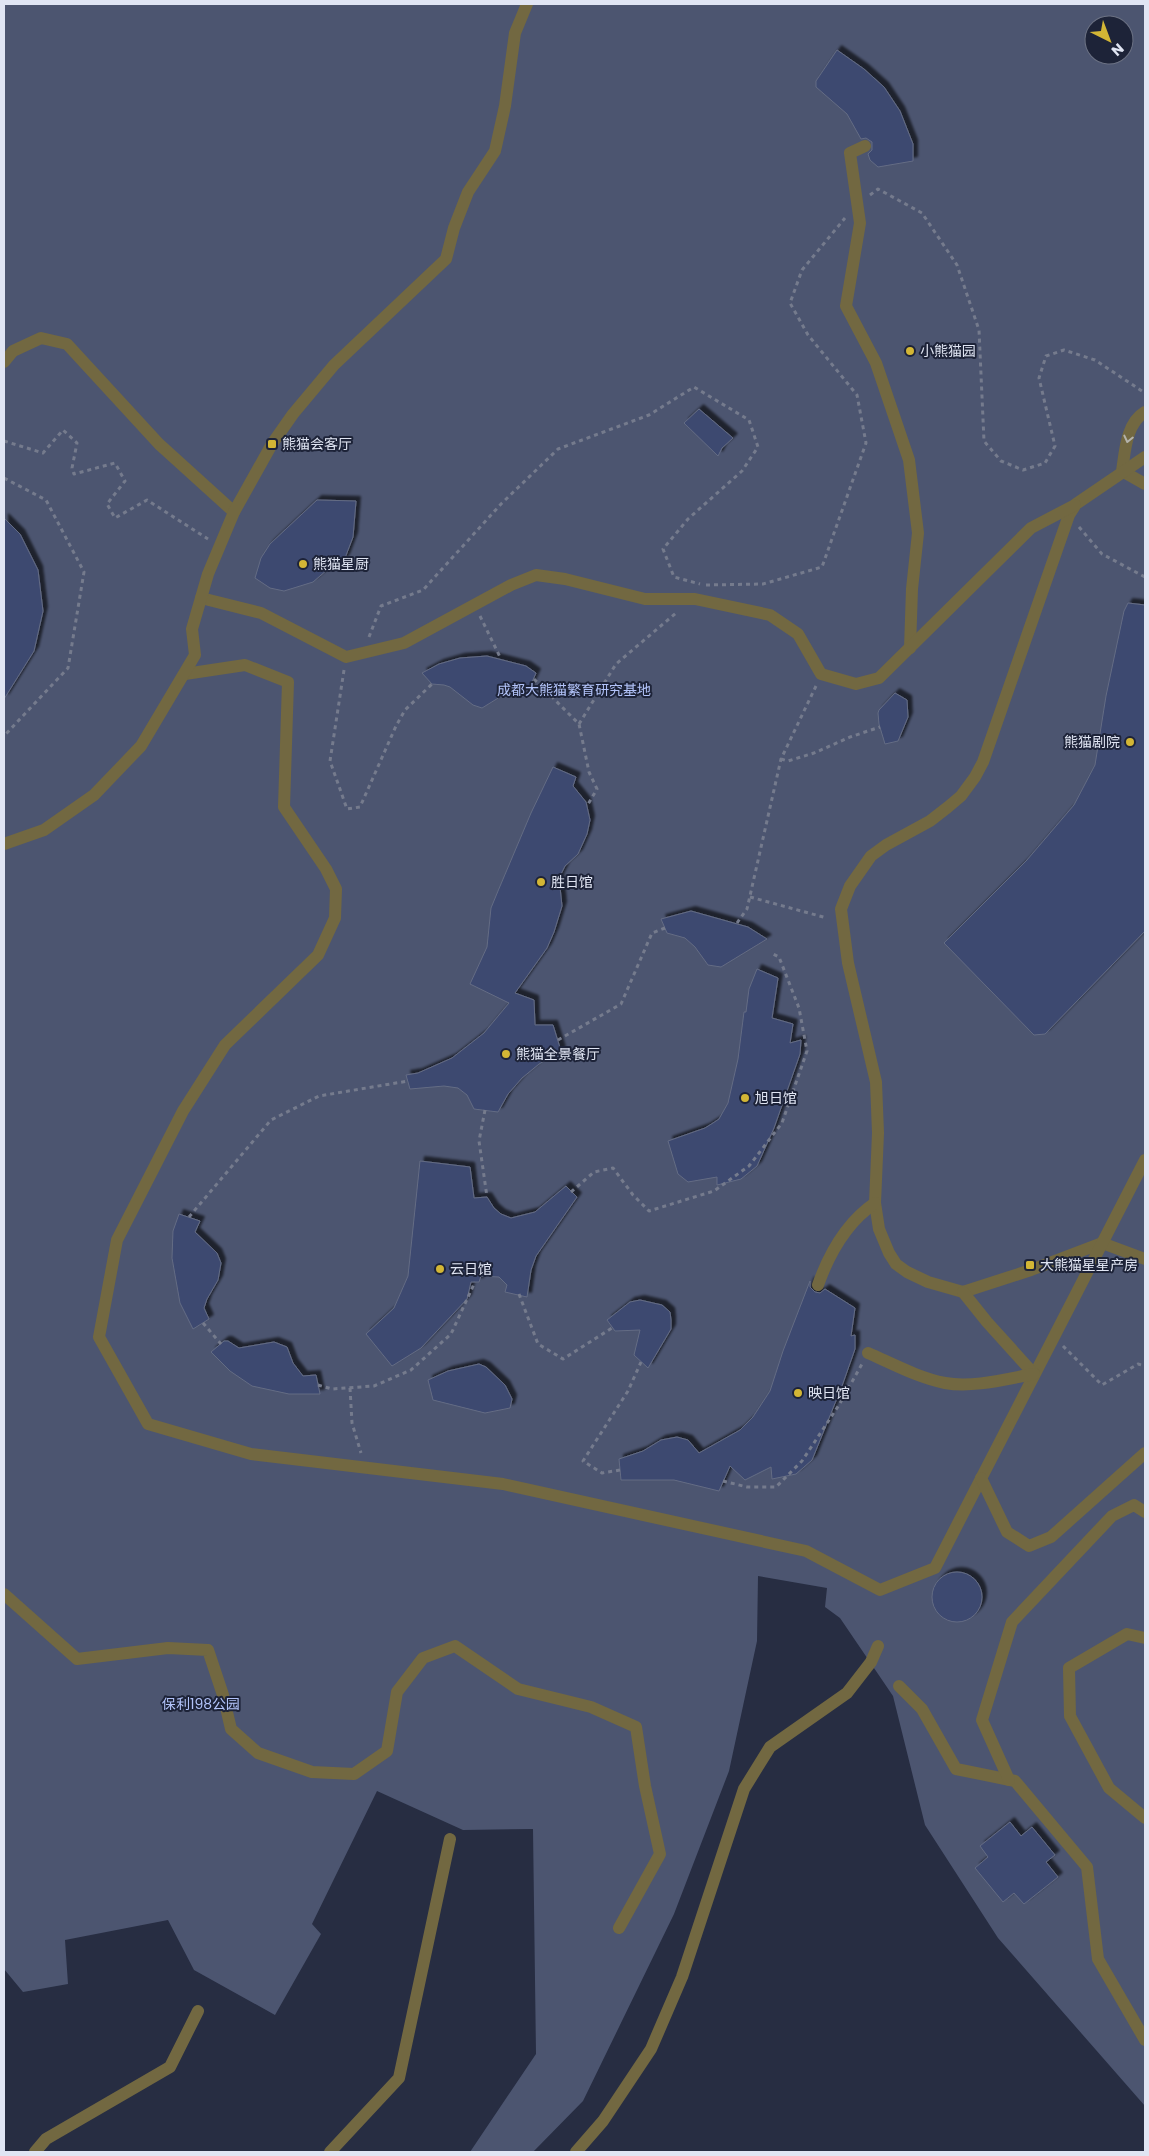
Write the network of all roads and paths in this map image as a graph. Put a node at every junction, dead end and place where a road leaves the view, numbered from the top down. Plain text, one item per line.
1 (527, 4) edge
2 (865, 146) dead end
3 (857, 204) junction
4 (4, 362) edge
5 (1145, 393) edge
6 (1145, 412) edge
7 (4, 442) edge
8 (1145, 457) edge
9 (1122, 471) junction
10 (4, 478) edge
11 (1145, 484) edge
12 (1072, 510) junction
13 (234, 512) junction
14 (220, 547) junction
15 (1145, 577) edge
16 (201, 598) junction
17 (703, 601) junction
18 (474, 605) junction
19 (910, 648) junction
20 (363, 653) junction
21 (346, 657) junction
22 (501, 659) dead end
23 (185, 674) junction
24 (821, 674) junction
25 (534, 679) dead end
26 (432, 684) dead end
27 (579, 724) junction
28 (880, 727) dead end
29 (4, 736) edge
30 (781, 759) junction
31 (586, 806) dead end
32 (4, 844) edge
33 (750, 897) junction
34 (843, 922) junction
35 (737, 923) dead end
36 (665, 928) dead end
37 (771, 953) dead end
38 (558, 1040) dead end
39 (408, 1081) dead end
40 (485, 1110) dead end
41 (1145, 1160) edge
42 (571, 1192) dead end
43 (488, 1197) dead end
44 (875, 1203) junction
45 (189, 1217) dead end
46 (1102, 1243) junction
47 (1145, 1259) edge
48 (475, 1282) dead end
49 (818, 1285) dead end
50 (963, 1292) junction
51 (519, 1294) dead end
52 (203, 1323) dead end
53 (612, 1328) dead end
54 (1053, 1337) junction
55 (221, 1344) dead end
56 (868, 1353) joint
57 (641, 1362) dead end
58 (1145, 1366) edge
59 (1034, 1374) junction
60 (318, 1385) dead end
61 (350, 1388) junction
62 (1145, 1453) edge
63 (366, 1468) junction
64 (620, 1470) dead end
65 (981, 1478) junction
66 (723, 1481) dead end
67 (1145, 1512) edge
68 (4, 1594) edge
69 (1145, 1638) edge
70 (878, 1646) dead end
71 (898, 1686) dead end
72 (1009, 1780) junction
73 (1145, 1818) edge
74 (450, 1839) dead end
75 (619, 1928) dead end
76 (198, 2011) dead end
77 (1145, 2040) edge
78 (35, 2152) edge
79 (330, 2152) edge
80 (576, 2152) edge

1 - 13 street
2 - 3 street
3 - 5 path
3 - 19 street
3 - 20 path
4 - 13 street
6 -> 9 street
7 - 14 path
8 - 9 street
9 - 11 street
9 - 12 street
10 - 29 path
12 - 15 path
12 - 19 street
12 - 34 street
13 - 14 street
14 - 16 street
16 - 21 street
16 - 23 street
17 - 18 street
17 - 24 street
17 - 27 path
18 - 20 street
18 - 22 path
19 - 24 street
20 - 21 street
21 - 26 path
23 - 32 street
23 - 63 street
24 - 30 path
25 - 27 path
27 - 31 path
28 - 30 path
30 - 33 path
33 - 34 path
33 - 35 path
34 - 44 street
36 - 38 path
37 - 42 path
39 - 45 path
40 - 43 path
41 - 46 street
44 - 49 street
44 - 50 street
46 - 47 street
46 - 50 street
46 - 54 street
48 - 61 path
50 - 59 street
51 - 53 path
52 - 55 path
54 - 58 path
54 - 59 street
56 - 59 street
56 - 66 path
57 - 64 path
59 - 65 street
60 - 61 path
61 - 63 path
62 - 65 street
63 - 65 street
67 - 72 street
68 - 75 street
69 - 73 street
70 - 80 street
71 - 72 street
72 - 77 street
74 - 79 street
76 - 78 street

